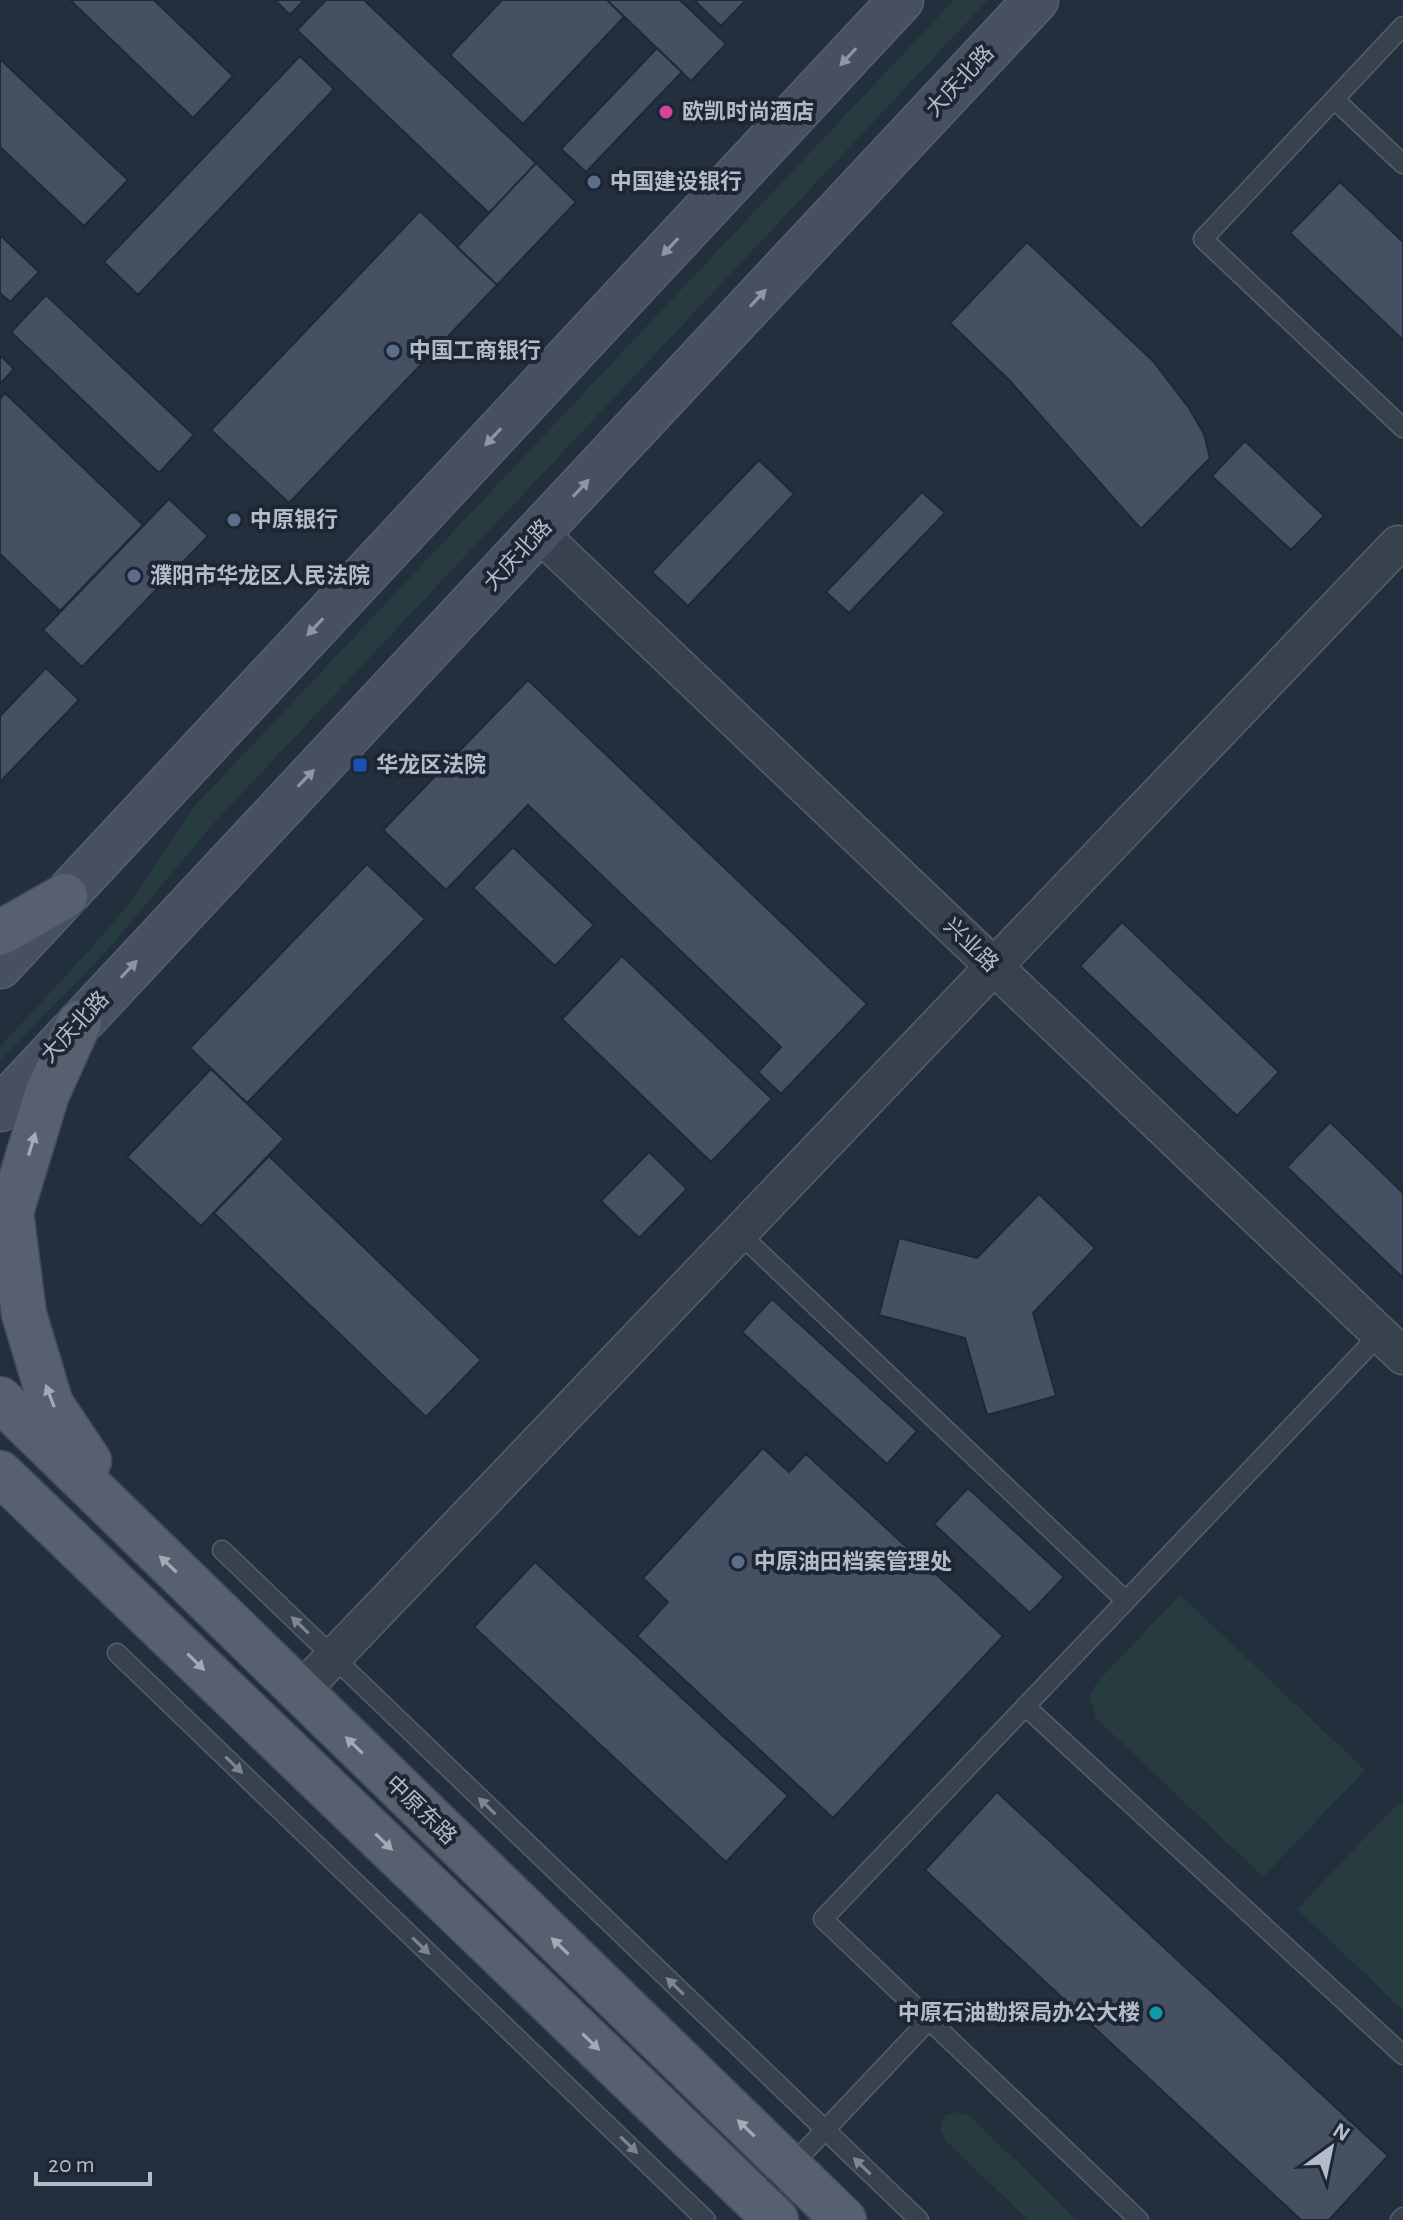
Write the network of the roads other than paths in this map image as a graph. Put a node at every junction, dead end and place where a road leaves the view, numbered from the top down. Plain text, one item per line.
1 (901, 0) edge
2 (1036, 0) edge
3 (1403, 26) edge
4 (1334, 99) junction
5 (1403, 164) edge
6 (1403, 428) edge
7 (539, 533) junction
8 (1398, 544) dead end
9 (65, 896) junction
10 (0, 933) edge
11 (0, 966) edge
12 (993, 966) junction
13 (79, 1023) junction
14 (0, 1109) edge
15 (739, 1233) junction
16 (1392, 1345) edge
17 (0, 1399) edge
18 (0, 1473) edge
19 (0, 1507) edge
20 (60, 1530) junction
21 (136, 1533) junction
22 (222, 1550) dead end
23 (1126, 1601) junction
24 (117, 1653) dead end
25 (334, 1657) junction
26 (300, 1692) junction
27 (1025, 1706) junction
28 (929, 2020) junction
29 (1403, 2055) edge
30 (824, 2130) junction
31 (788, 2168) junction
32 (766, 2211) edge
33 (706, 2220) edge
34 (844, 2220) edge
35 (919, 2220) edge
36 (1139, 2220) edge

1 -> 9 main road
7 -> 2 main road, 大庆北路
3 - 4 lane
4 - 5 lane
4 - 6 lane
7 - 12 street, 兴业路
13 -> 7 main road, 大庆北路
8 - 12 street
9 - 10 main road
9 - 11 main road
12 - 15 street
12 - 16 street, 兴业路
13 - 14 main road, 大庆北路
21 -> 13 main road
15 - 23 lane
15 - 25 street
16 - 23 lane
17 - 21 main road, 中原东路
18 - 20 main road
19 - 20 main road
20 -> 32 main road
26 -> 21 main road, 中原东路
25 -> 22 lane
23 - 27 lane
24 -> 33 lane
25 - 26 street
30 -> 25 lane
31 -> 26 main road, 中原东路
27 - 28 lane
27 - 29 lane
28 - 30 lane
28 - 36 lane
30 - 31 lane
35 -> 30 lane
31 - 32 lane
31 - 34 main road, 中原东路

